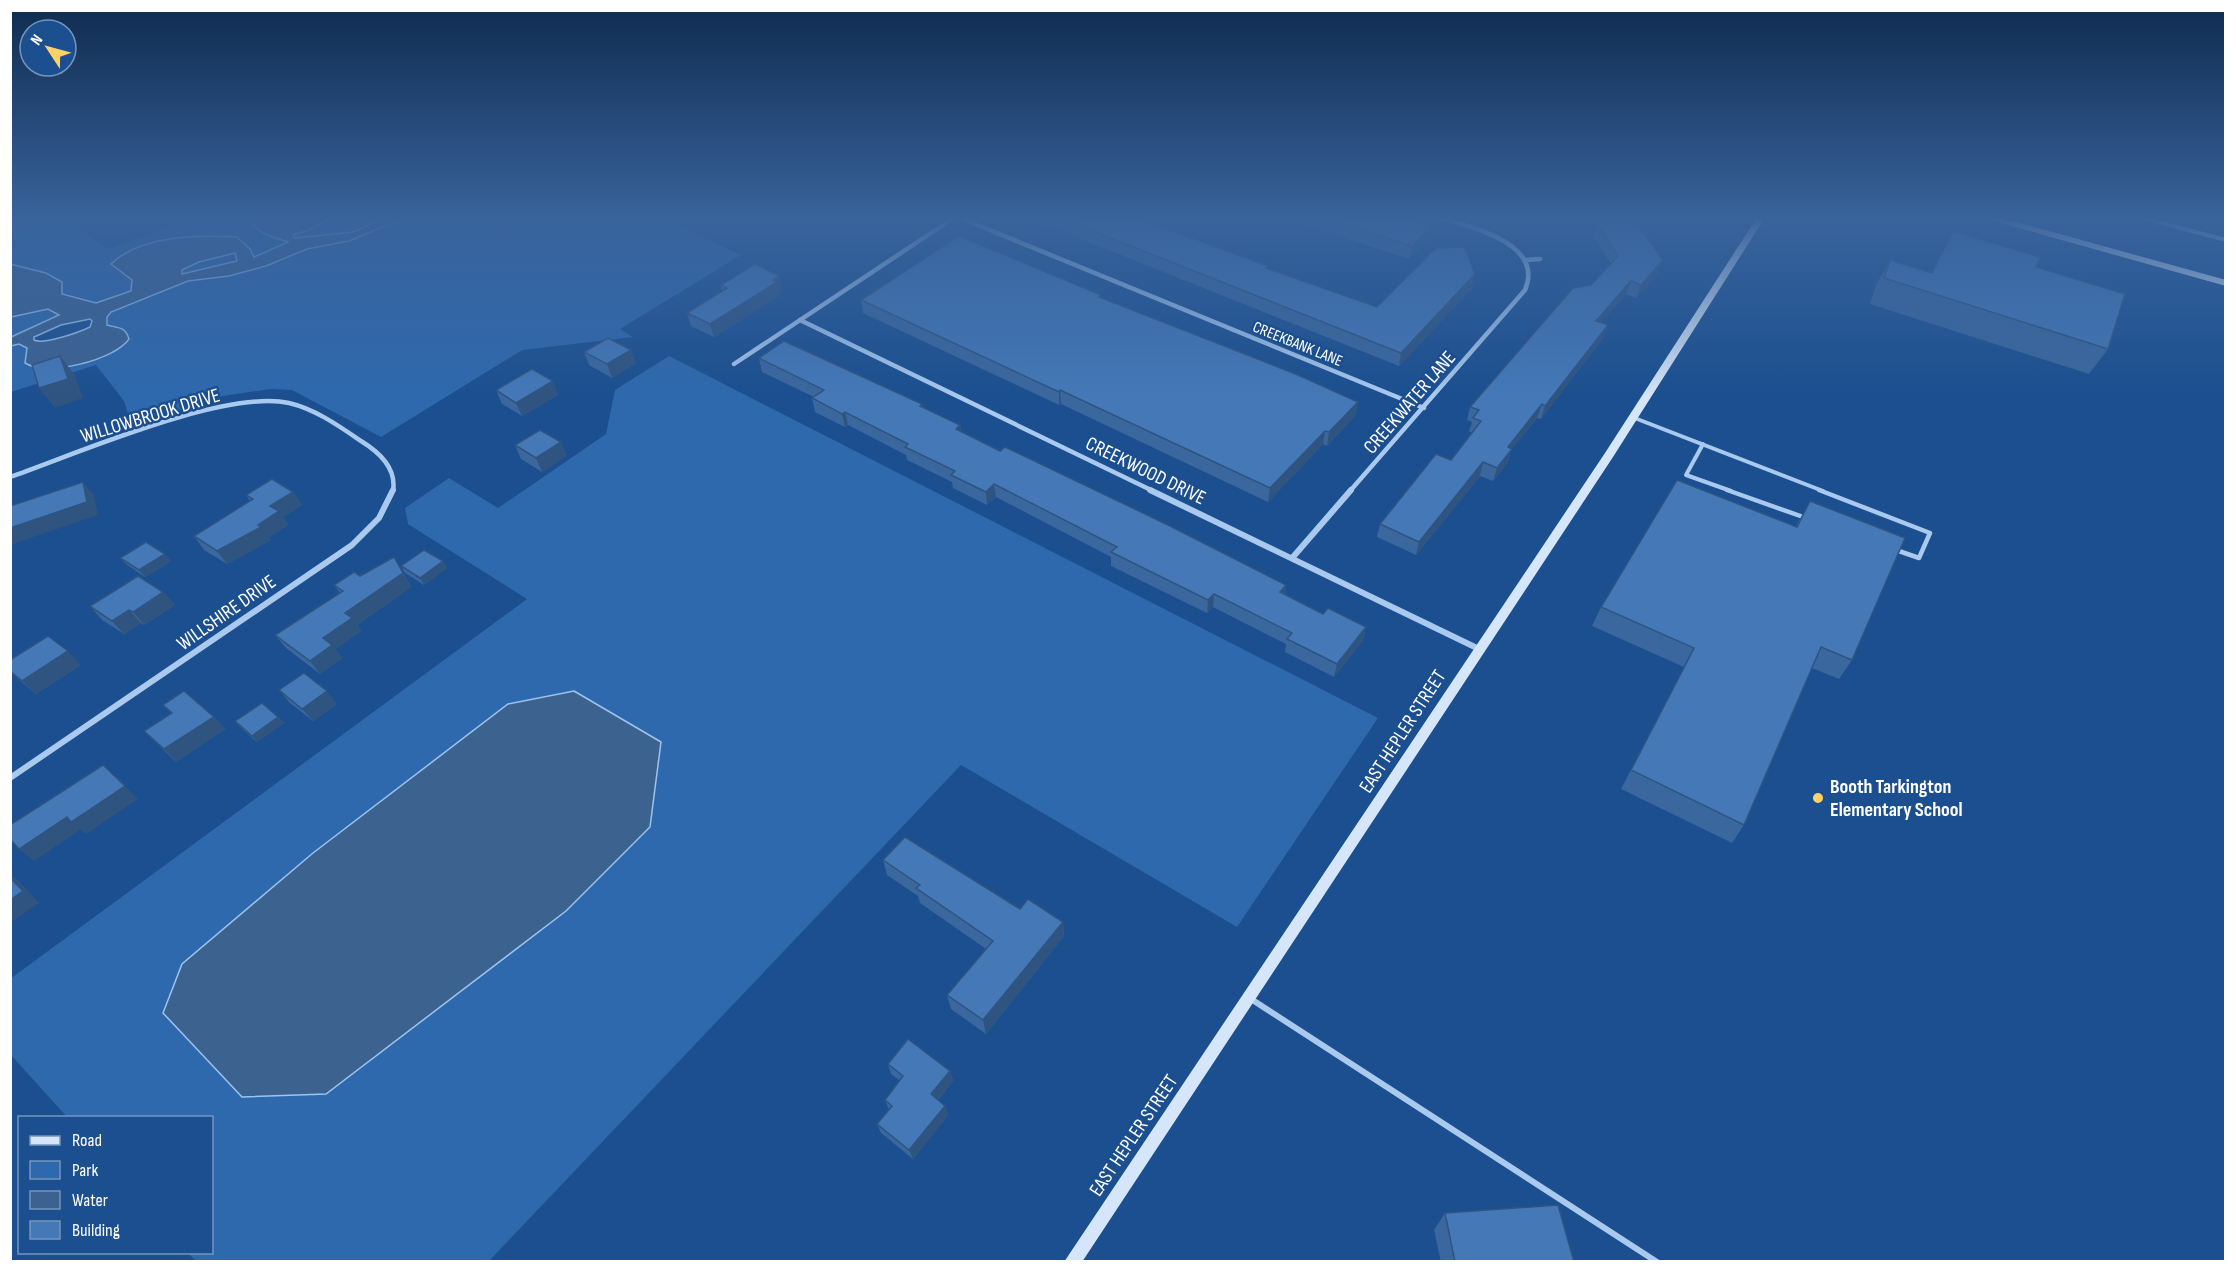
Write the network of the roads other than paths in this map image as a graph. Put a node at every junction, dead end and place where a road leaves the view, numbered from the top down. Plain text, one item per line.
1 (863, 278) edge
2 (1108, 278) edge
3 (1528, 278) edge
4 (1722, 278) edge
5 (2209, 278) edge
6 (2226, 283) edge
7 (800, 320) junction
8 (734, 364) dead end
9 (1424, 408) junction
10 (1632, 417) junction
11 (364, 443) joint
12 (1703, 444) junction
13 (10, 477) edge
14 (1808, 519) edge
15 (1886, 546) edge
16 (1293, 557) junction
17 (1479, 648) junction
18 (10, 778) edge
19 (1249, 997) junction
20 (1072, 1262) edge
21 (1657, 1262) edge

1 - 7 street
2 - 9 street, CREEKBANK LANE
3 - 9 street, CREEKWATER LANE
4 - 10 street, EAST HEPLER STREET
5 - 6 street
7 - 8 street
7 - 16 street, CREEKWOOD DRIVE
9 - 16 street, CREEKWATER LANE
10 - 12 lane
10 - 17 street, EAST HEPLER STREET
11 - 13 street, WILLOWBROOK DRIVE
11 - 18 street, WILLSHIRE DRIVE
12 - 14 lane
12 - 15 lane
16 - 17 street, CREEKWOOD DRIVE
17 - 19 street, EAST HEPLER STREET
19 - 20 street, EAST HEPLER STREET
19 - 21 lane

